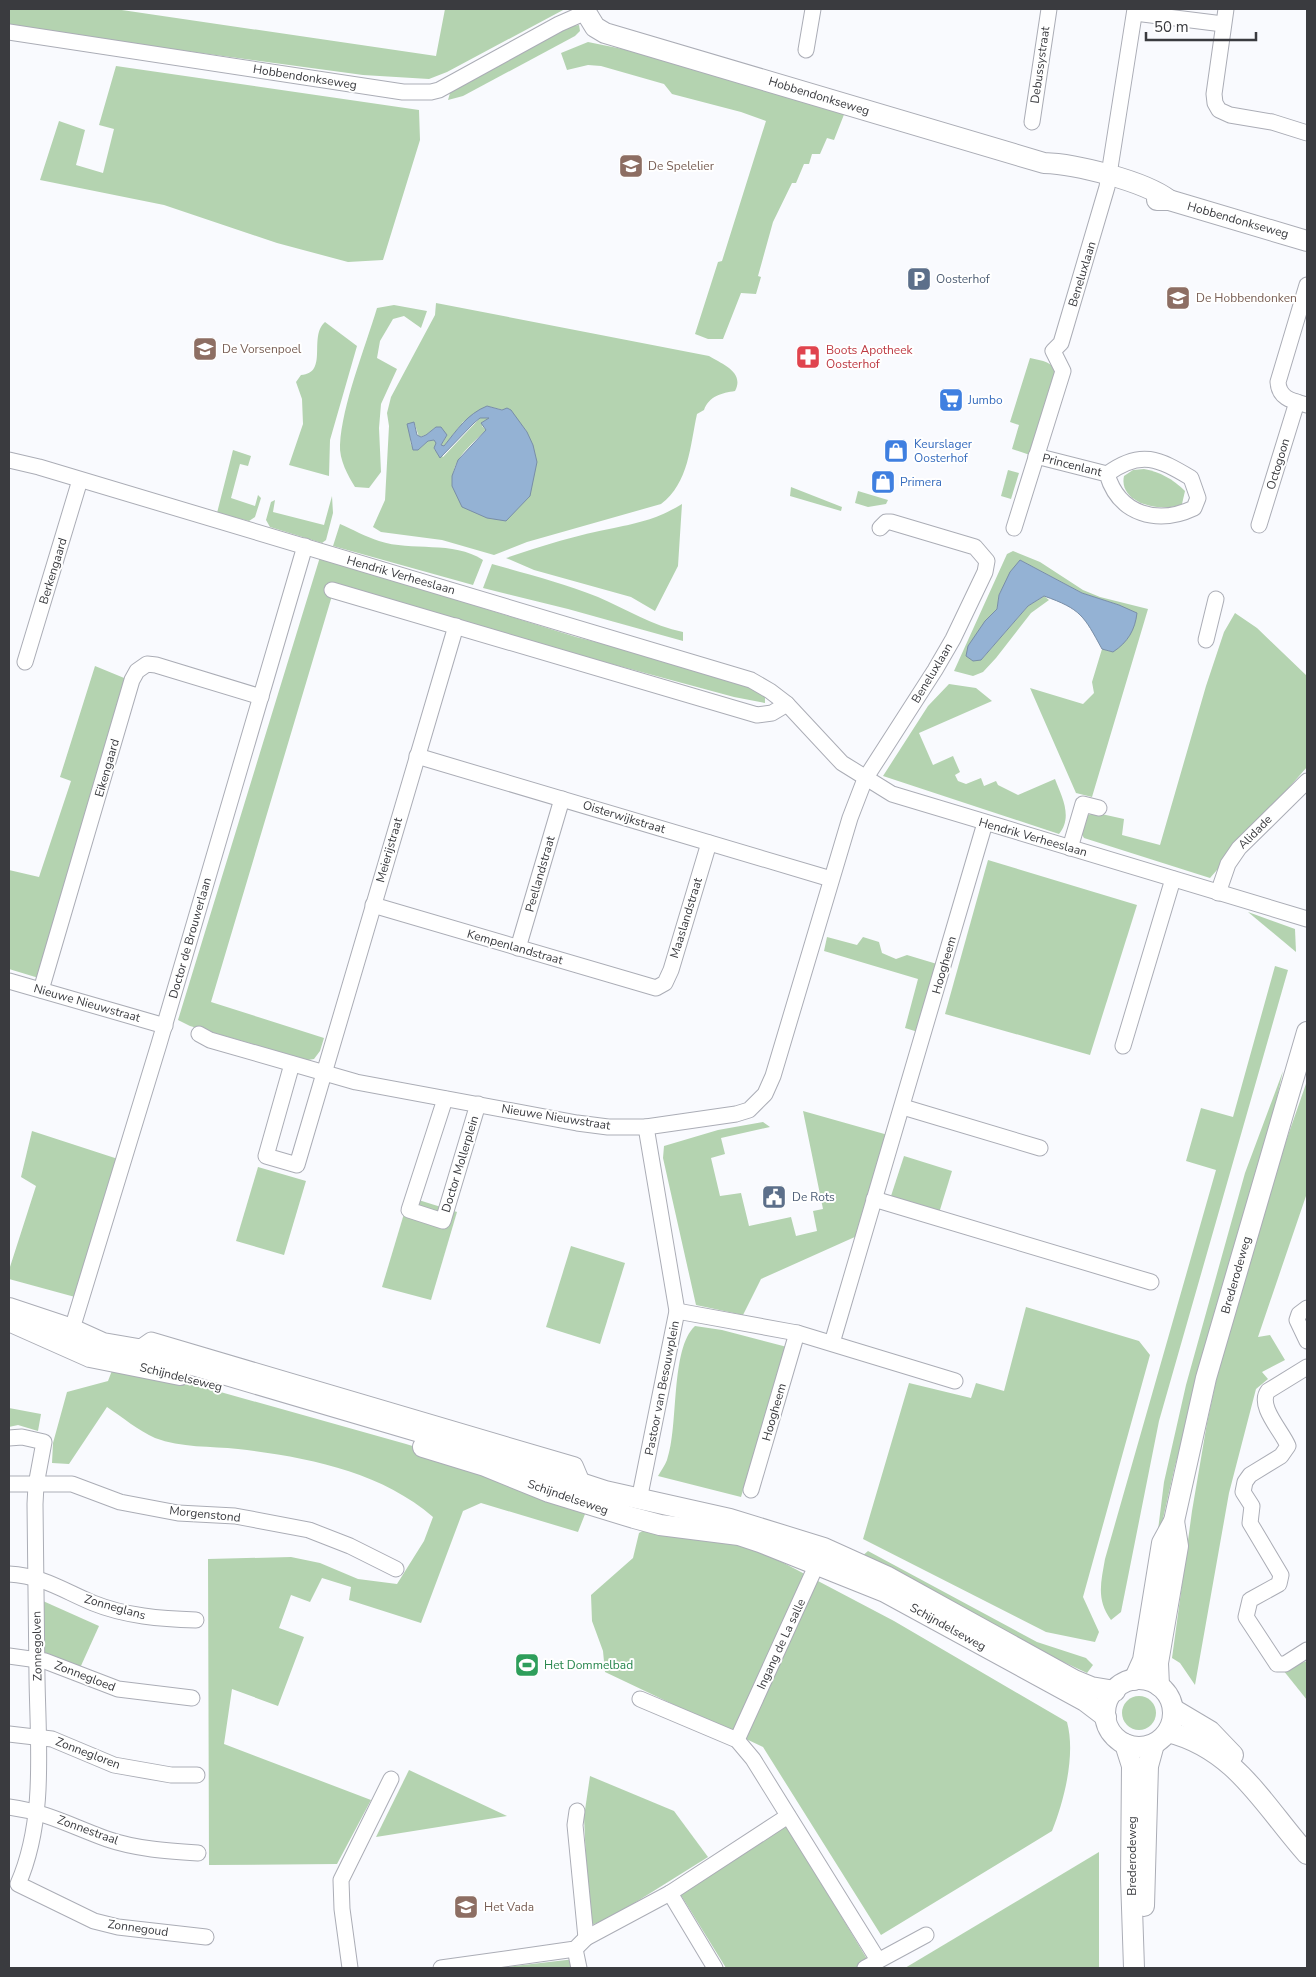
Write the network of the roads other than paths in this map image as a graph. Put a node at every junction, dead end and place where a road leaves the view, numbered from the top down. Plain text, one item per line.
1 (812, 9) edge
2 (1048, 9) edge
3 (1226, 9) edge
4 (1135, 11) edge
5 (588, 16) edge
6 (1223, 24) junction
7 (9, 32) edge
8 (806, 50) dead end
9 (1032, 122) dead end
10 (1307, 133) edge
11 (1108, 182) junction
12 (1307, 241) edge
13 (1307, 285) edge
14 (1302, 404) edge
15 (1036, 456) junction
16 (9, 460) edge
17 (1107, 474) junction
18 (80, 480) junction
19 (1259, 525) dead end
20 (880, 528) dead end
21 (1014, 528) dead end
22 (305, 546) junction
23 (332, 590) dead end
24 (1216, 599) dead end
25 (456, 626) junction
26 (1206, 640) dead end
27 (25, 662) dead end
28 (261, 697) junction
29 (787, 704) junction
30 (417, 756) junction
31 (865, 779) junction
32 (1307, 781) edge
33 (562, 799) junction
34 (1099, 808) dead end
35 (985, 823) junction
36 (709, 843) junction
37 (1070, 848) junction
38 (831, 879) junction
39 (1173, 879) junction
40 (1218, 893) junction
41 (373, 905) junction
42 (1307, 919) edge
43 (518, 948) junction
44 (9, 980) edge
45 (656, 988) joint
46 (41, 990) junction
47 (165, 1026) junction
48 (1307, 1032) edge
49 (199, 1034) dead end
50 (1123, 1046) dead end
51 (292, 1064) junction
52 (324, 1074) junction
53 (445, 1099) junction
54 (478, 1104) junction
55 (903, 1107) junction
56 (646, 1128) junction
57 (1040, 1148) dead end
58 (874, 1199) junction
59 (1151, 1282) dead end
60 (9, 1308) edge
61 (1307, 1308) edge
62 (677, 1311) junction
63 (9, 1321) edge
64 (72, 1329) junction
65 (797, 1333) junction
66 (40, 1336) junction
67 (1307, 1341) edge
68 (832, 1343) junction
69 (1307, 1366) edge
70 (955, 1381) dead end
71 (9, 1438) edge
72 (9, 1484) edge
73 (36, 1486) junction
74 (751, 1490) dead end
75 (639, 1500) junction
76 (1174, 1521) junction
77 (820, 1557) junction
78 (396, 1569) dead end
79 (9, 1574) edge
80 (36, 1577) junction
81 (196, 1620) dead end
82 (1307, 1650) edge
83 (9, 1656) edge
84 (37, 1660) junction
85 (1134, 1680) junction
86 (1159, 1686) junction
87 (1115, 1691) junction
88 (192, 1698) dead end
89 (640, 1699) dead end
90 (1173, 1709) junction
91 (1106, 1717) junction
92 (9, 1734) edge
93 (38, 1738) junction
94 (1161, 1738) junction
95 (737, 1740) junction
96 (1125, 1744) junction
97 (197, 1775) dead end
98 (391, 1779) dead end
99 (1256, 1790) junction
100 (9, 1807) edge
101 (36, 1810) junction
102 (577, 1811) dead end
103 (788, 1816) junction
104 (198, 1853) dead end
105 (1307, 1854) edge
106 (18, 1884) joint
107 (670, 1893) junction
108 (926, 1935) dead end
109 (206, 1937) dead end
110 (586, 1938) junction
111 (575, 1949) junction
112 (872, 1964) edge
113 (350, 1968) edge
114 (442, 1968) edge
115 (579, 1968) edge
116 (715, 1968) edge
117 (1134, 1968) edge
118 (1143, 1968) edge

1 - 8 street
2 - 9 street, Debussystraat
3 - 6 street
4 - 6 street
4 - 11 street, Beneluxlaan
5 - 7 street, Hobbendonkseweg
5 - 11 main road, Hobbendonkseweg
6 - 10 street
11 - 12 main road, Hobbendonkseweg
11 - 15 street, Beneluxlaan
13 - 14 street, Octogoon
14 - 19 street, Octogoon
15 - 17 street, Princenlant
15 - 21 street, Beneluxlaan
16 - 18 street, Hendrik Verheeslaan
17 - 17 street, Princenlant
18 - 22 street, Hendrik Verheeslaan
18 - 27 street, Berkengaard
20 - 31 street, Beneluxlaan
22 - 28 street, Doctor de Brouwerlaan
22 - 29 street, Hendrik Verheeslaan
23 - 25 street
24 - 26 street
25 - 29 street
25 - 30 street, Meierijstraat
28 - 46 street, Eikengaard
28 - 47 street, Doctor de Brouwerlaan
29 - 31 street, Hendrik Verheeslaan
30 - 33 street, Oisterwijkstraat
30 - 41 street, Meierijstraat
31 - 35 street, Hendrik Verheeslaan
31 - 38 street, Nieuwe Nieuwstraat
32 - 40 street, Alidade
33 - 36 street, Oisterwijkstraat
33 - 43 street, Peellandstraat
34 - 37 street
35 - 37 street, Hendrik Verheeslaan
35 - 55 street, Hoogheem
36 - 38 street, Oisterwijkstraat
36 - 45 street, Maaslandstraat
37 - 39 street, Hendrik Verheeslaan
38 - 56 street, Nieuwe Nieuwstraat
39 - 40 street, Hendrik Verheeslaan
39 - 50 street
40 - 42 street, Hendrik Verheeslaan
41 - 43 street, Kempenlandstraat
41 - 52 street, Meierijstraat
43 - 45 street, Kempenlandstraat
44 - 46 street, Nieuwe Nieuwstraat
46 - 47 street, Nieuwe Nieuwstraat
47 - 64 street, Doctor de Brouwerlaan
48 - 76 main road, Brederodeweg
49 - 51 street, Nieuwe Nieuwstraat
51 - 52 street, Nieuwe Nieuwstraat
51 - 52 street, Meierijstraat
52 - 53 street, Nieuwe Nieuwstraat
53 - 54 street, Nieuwe Nieuwstraat
53 - 54 street, Doctor Mollerplein
54 - 56 street, Nieuwe Nieuwstraat
55 - 57 street
55 - 58 street, Hoogheem
56 - 62 street, Pastoor van Besouwplein
58 - 59 street
58 - 68 street, Hoogheem
60 - 64 main road, Schijndelseweg
61 - 67 street
62 - 65 street
62 - 75 street, Pastoor van Besouwplein
63 - 66 main road, Schijndelseweg
64 - 66 main road
64 - 75 main road, Schijndelseweg
65 - 68 street
65 - 74 street, Hoogheem
66 - 77 main road, Schijndelseweg
68 - 70 street
69 - 82 street
71 - 73 street, Zonnegolven
72 - 73 street, Morgenstond
73 - 78 street, Morgenstond
73 - 80 street, Zonnegolven
75 - 77 main road, Schijndelseweg
76 - 85 main road, Brederodeweg
76 - 86 main road, Brederodeweg
77 - 87 main road, Schijndelseweg
77 - 91 main road, Schijndelseweg
77 - 95 street, Ingang de La salle
79 - 80 street, Zonneglans
80 - 81 street, Zonneglans
80 - 84 street, Zonnegolven
83 - 84 street, Zonnegloed
84 - 88 street, Zonnegloed
84 - 93 street, Zonnegolven
85 - 86 main road
85 - 87 main road
86 - 90 main road
87 - 91 main road
89 - 95 street
90 - 94 main road
90 - 99 main road
91 - 96 main road
92 - 93 street, Zonnegloren
93 - 97 street, Zonnegloren
93 - 101 street, Zonnegolven
94 - 96 main road
94 - 99 main road
94 - 118 main road, Brederodeweg
95 - 103 street
96 - 117 main road, Brederodeweg
98 - 113 street
99 - 105 main road
100 - 101 street, Zonnestraal
101 - 104 street, Zonnestraal
101 - 106 street, Zonnegolven
102 - 110 street
103 - 107 street
103 - 112 street
106 - 109 street, Zonnegoud
107 - 110 street
107 - 116 street
108 - 112 street
110 - 111 street
111 - 114 street
111 - 115 street

